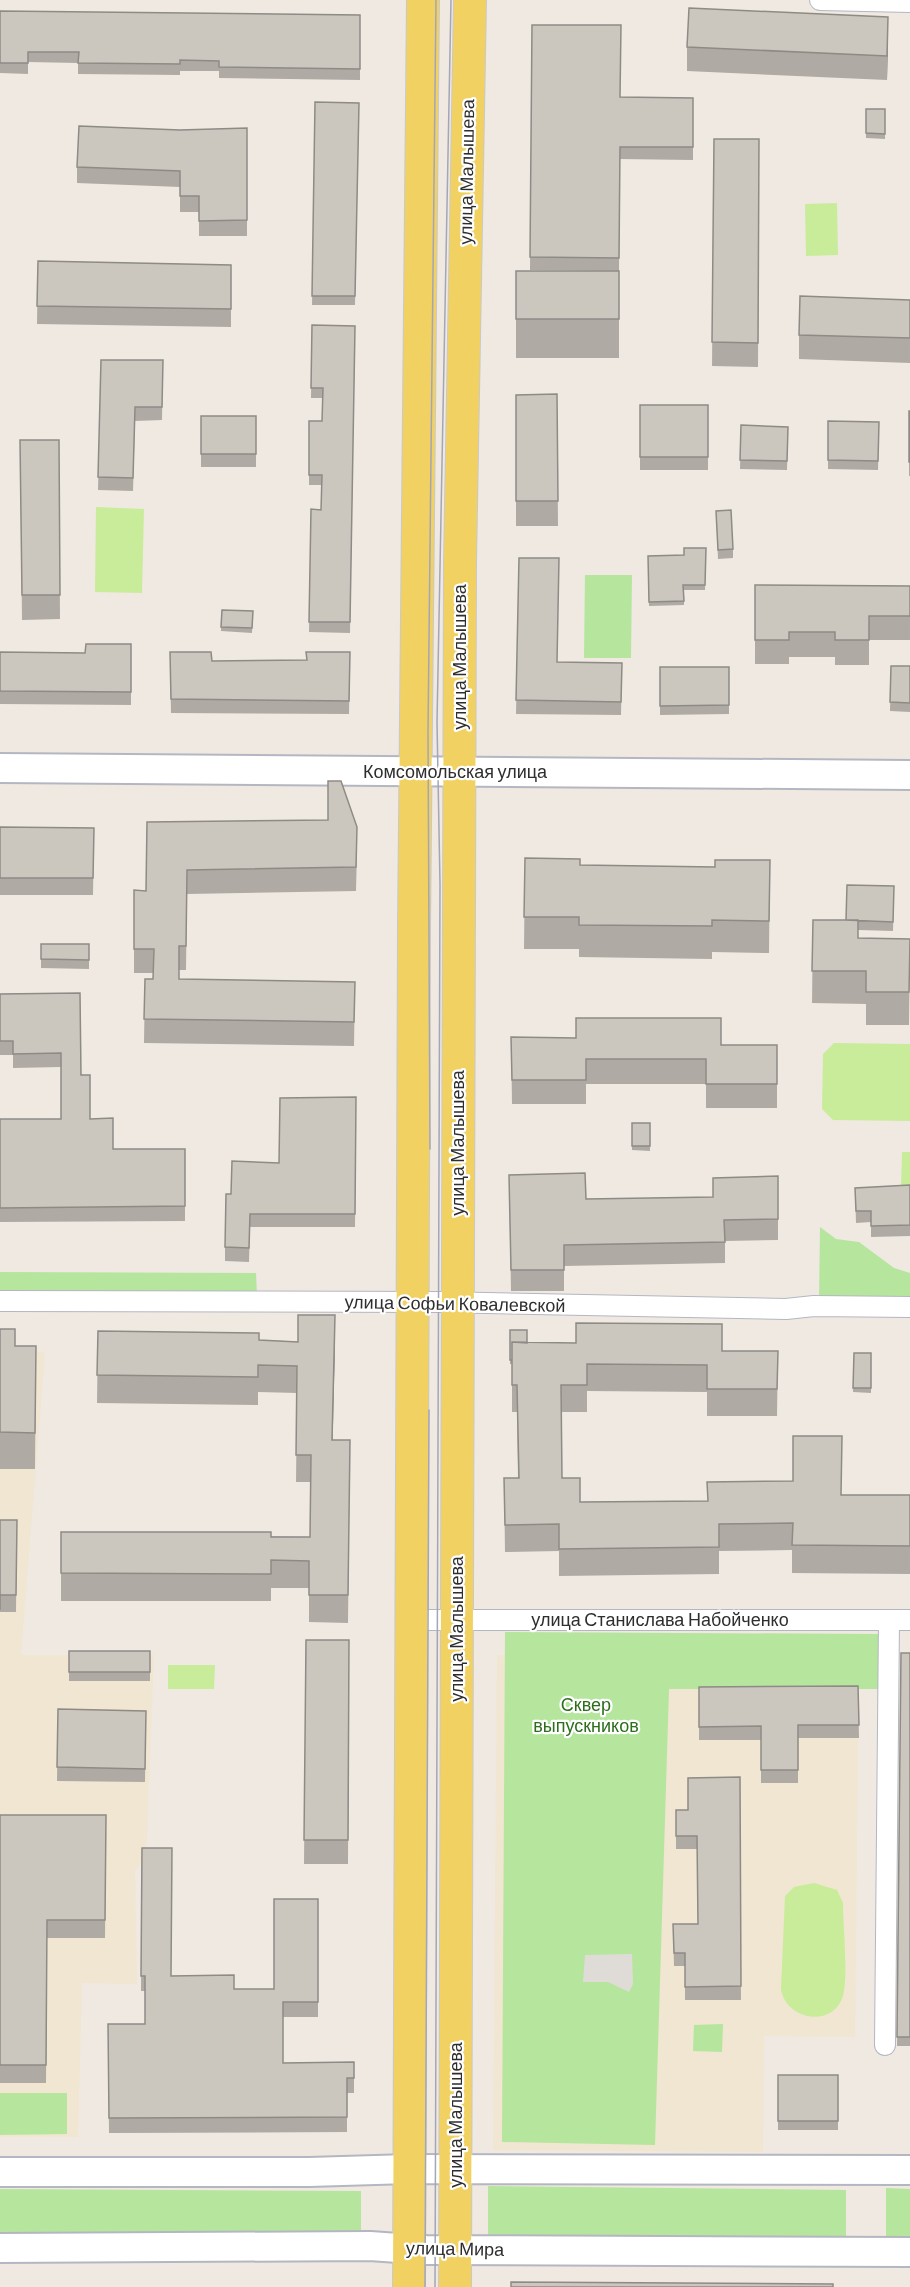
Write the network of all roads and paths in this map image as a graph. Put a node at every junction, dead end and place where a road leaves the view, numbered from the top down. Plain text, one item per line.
1 (423, 0) edge
2 (470, 0) edge
3 (820, 0) edge
4 (910, 2) edge
5 (0, 768) edge
6 (415, 771) junction
7 (459, 771) junction
8 (910, 775) edge
9 (0, 1301) edge
10 (413, 1303) junction
11 (457, 1303) junction
12 (910, 1307) edge
13 (411, 1620) junction
14 (458, 1620) junction
15 (889, 1620) junction
16 (910, 1620) edge
17 (885, 2045) dead end
18 (409, 2169) junction
19 (455, 2169) junction
20 (910, 2170) edge
21 (0, 2172) edge
22 (0, 2248) edge
23 (409, 2249) junction
24 (456, 2250) junction
25 (910, 2252) edge
26 (410, 2287) edge
27 (455, 2287) edge

1 - 6 main road
2 - 7 main road, улица Малышева
3 - 4 street
5 - 6 street, Комсомольская улица
6 - 7 street, Комсомольская улица
6 - 10 main road
7 - 8 street, Комсомольская улица
7 - 11 main road, улица Малышева
9 - 10 street, улица Софьи Ковалевской
10 - 11 street, улица Софьи Ковалевской
10 - 13 main road
11 - 12 street, улица Софьи Ковалевской
11 - 14 main road, улица Малышева
13 - 14 street, улица Станислава Набойченко
13 - 18 main road
14 - 15 street, улица Станислава Набойченко
14 - 19 main road, улица Малышева
15 - 16 street, улица Станислава Набойченко
15 - 17 street
18 - 19 street
18 - 21 street
18 - 23 main road
19 - 20 street
19 - 24 main road, улица Малышева
22 - 23 street, улица Мира
23 - 24 street, улица Мира
23 - 26 main road
24 - 25 street, улица Мира
24 - 27 main road, улица Малышева

